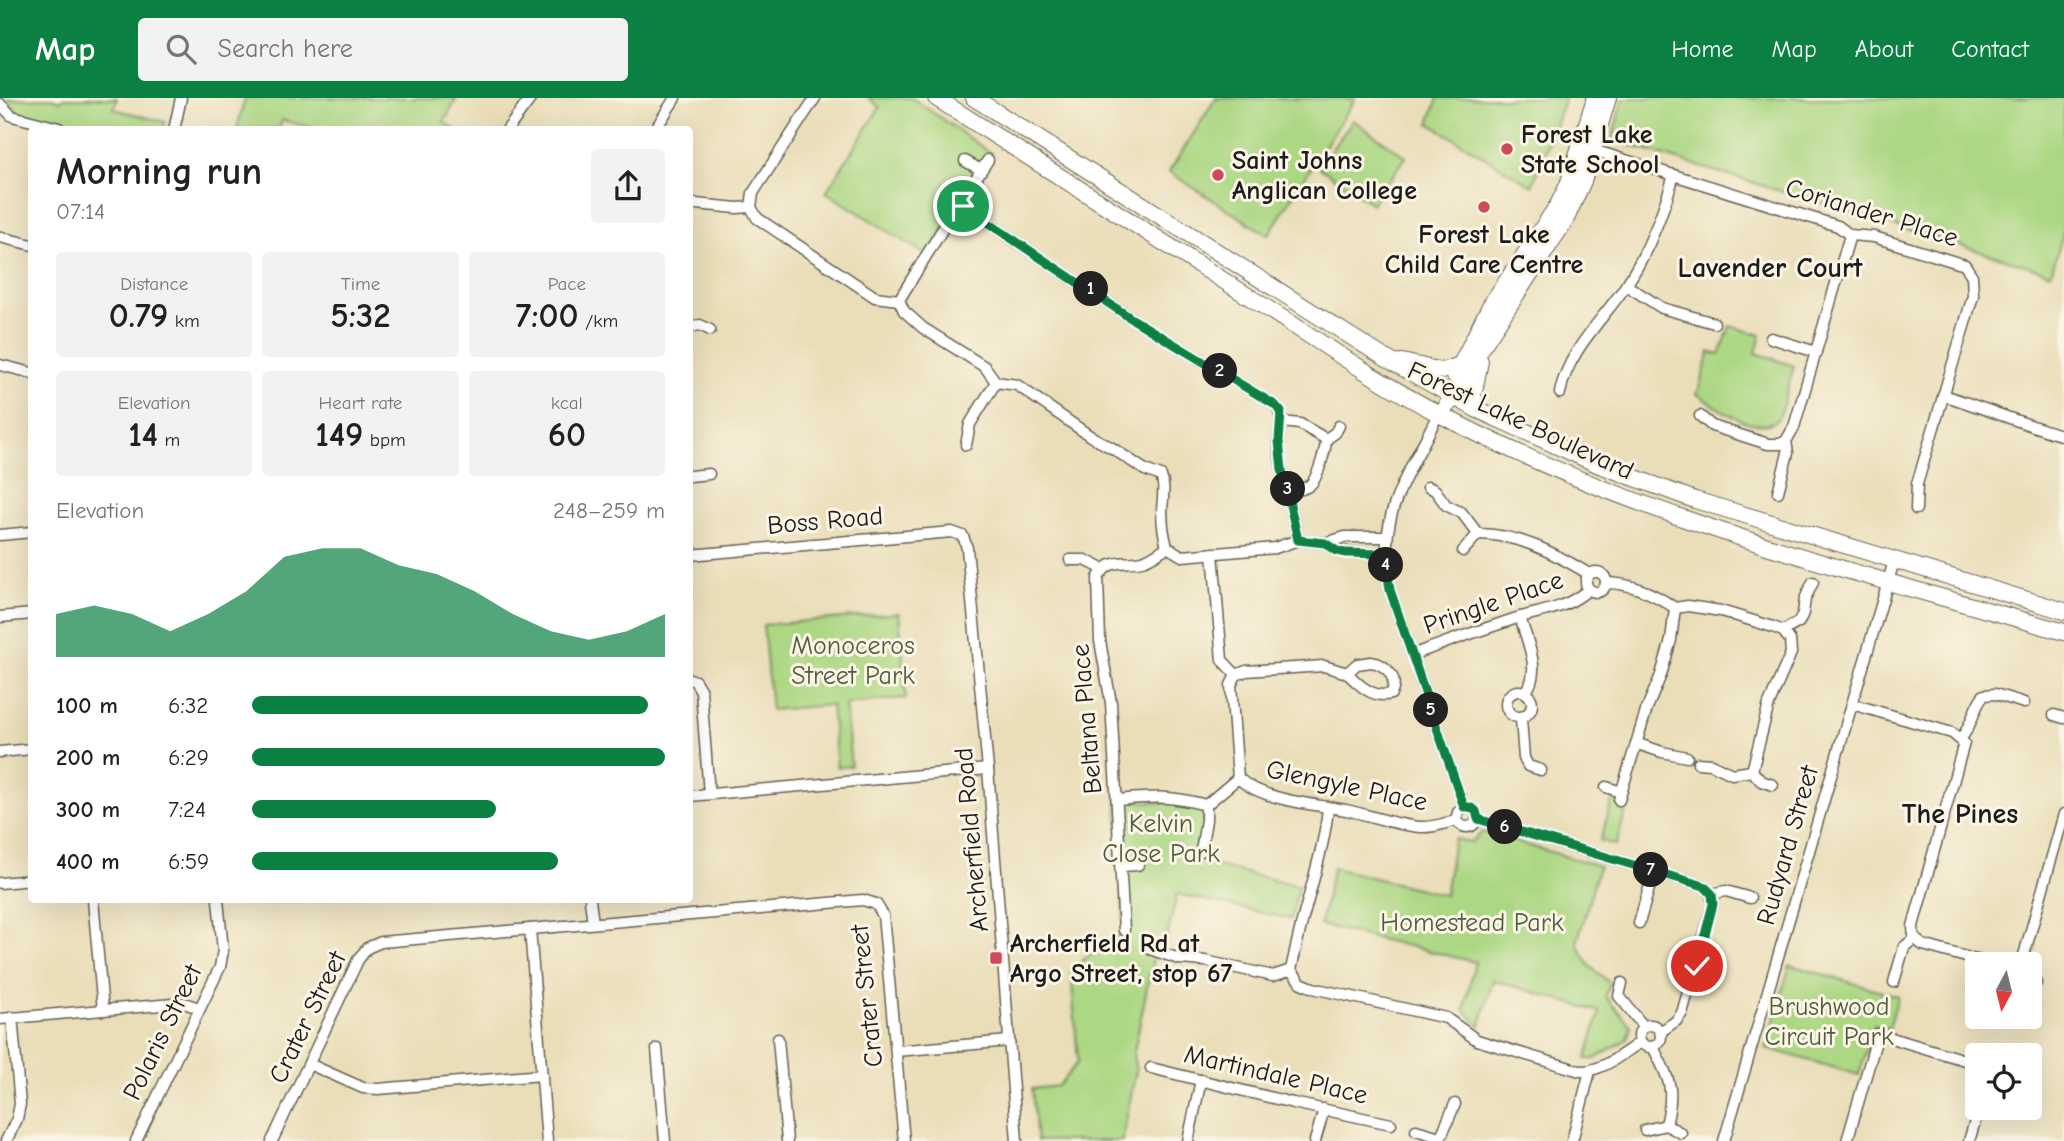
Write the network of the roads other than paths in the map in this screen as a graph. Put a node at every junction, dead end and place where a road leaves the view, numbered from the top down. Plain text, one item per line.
1 (181, 98) edge
2 (531, 98) edge
3 (675, 98) edge
4 (815, 98) edge
5 (936, 98) edge
6 (1595, 98) edge
7 (1608, 98) edge
8 (980, 100) edge
9 (0, 104) edge
10 (970, 120) junction
11 (51, 126) edge
12 (175, 126) edge
13 (510, 126) edge
14 (658, 126) edge
15 (1587, 148) junction
16 (988, 160) dead end
17 (965, 161) dead end
18 (981, 170) junction
19 (1674, 175) junction
20 (696, 204) dead end
21 (963, 206) junction
22 (751, 207) junction
23 (1850, 235) junction
24 (0, 237) edge
25 (28, 244) edge
26 (1626, 285) junction
27 (899, 300) junction
28 (1714, 323) dead end
29 (693, 326) edge
30 (710, 330) dead end
31 (1771, 338) dead end
32 (1483, 345) junction
33 (1816, 352) junction
34 (1385, 358) junction
35 (0, 365) edge
36 (1460, 365) junction
37 (28, 372) edge
38 (996, 382) junction
39 (1560, 393) dead end
40 (1943, 395) junction
41 (1450, 396) junction
42 (1476, 409) junction
43 (1438, 414) junction
44 (1700, 416) dead end
45 (1282, 422) junction
46 (1339, 426) dead end
47 (2064, 436) edge
48 (1326, 439) junction
49 (1786, 441) junction
50 (966, 445) dead end
51 (709, 474) dead end
52 (693, 476) edge
53 (1427, 487) dead end
54 (1288, 491) junction
55 (1777, 492) dead end
56 (1916, 509) dead end
57 (28, 532) edge
58 (1478, 534) junction
59 (0, 535) edge
60 (963, 536) joint
61 (1385, 537) junction
62 (1298, 540) junction
63 (1325, 543) junction
64 (1167, 547) junction
65 (1463, 551) dead end
66 (1213, 553) junction
67 (1385, 554) junction
68 (693, 555) edge
69 (1070, 560) dead end
70 (1894, 561) junction
71 (1103, 569) junction
72 (1589, 574) junction
73 (1888, 581) junction
74 (1813, 582) dead end
75 (1606, 583) junction
76 (1588, 589) junction
77 (1675, 608) junction
78 (2064, 611) edge
79 (28, 614) edge
80 (0, 617) edge
81 (1520, 617) junction
82 (1783, 631) junction
83 (2064, 632) edge
84 (1412, 655) junction
85 (1347, 673) dead end
86 (1236, 676) junction
87 (693, 680) edge
88 (1526, 692) junction
89 (2024, 703) dead end
90 (1852, 704) junction
91 (1521, 719) junction
92 (1961, 738) junction
93 (1638, 744) junction
94 (28, 749) edge
95 (0, 752) edge
96 (1688, 757) dead end
97 (1698, 762) dead end
98 (988, 769) junction
99 (1541, 770) dead end
100 (1752, 771) junction
101 (1238, 778) junction
102 (1773, 785) dead end
103 (1606, 787) dead end
104 (709, 794) junction
105 (693, 796) edge
106 (1116, 800) junction
107 (1206, 805) junction
108 (1464, 807) junction
109 (1328, 808) junction
110 (2064, 814) edge
111 (1478, 819) junction
112 (1457, 820) junction
113 (1200, 851) dead end
114 (1138, 865) dead end
115 (1121, 866) junction
116 (1654, 871) junction
117 (28, 880) edge
118 (0, 883) edge
119 (1712, 894) junction
120 (1750, 898) dead end
121 (93, 903) edge
122 (218, 903) edge
123 (590, 903) edge
124 (593, 923) junction
125 (1639, 923) dead end
126 (530, 929) junction
127 (1124, 930) dead end
128 (1915, 938) junction
129 (1150, 949) dead end
130 (2025, 952) edge
131 (1965, 957) edge
132 (1291, 970) junction
133 (1622, 982) dead end
134 (1894, 982) dead end
135 (199, 1008) junction
136 (103, 1010) junction
137 (12, 1017) junction
138 (0, 1018) edge
139 (1644, 1027) junction
140 (1660, 1032) junction
141 (778, 1039) dead end
142 (1009, 1041) junction
143 (1641, 1042) junction
144 (1653, 1047) junction
145 (657, 1049) dead end
146 (896, 1051) junction
147 (1965, 1060) edge
148 (309, 1064) junction
149 (1151, 1068) dead end
150 (1590, 1071) junction
151 (542, 1074) junction
152 (1201, 1080) junction
153 (1455, 1104) dead end
154 (1324, 1109) junction
155 (1975, 1120) edge
156 (1391, 1124) dead end
157 (1666, 1125) junction
158 (1416, 1130) dead end
159 (1645, 1130) dead end
160 (1681, 1133) dead end
161 (1439, 1139) edge
162 (6, 1141) edge
163 (135, 1141) edge
164 (272, 1141) edge
165 (547, 1141) edge
166 (665, 1141) edge
167 (787, 1141) edge
168 (904, 1141) edge
169 (1017, 1141) edge
170 (1188, 1141) edge
171 (1315, 1141) edge
172 (1572, 1141) edge
173 (1724, 1141) edge
174 (1847, 1141) edge
175 (1969, 1141) edge

1 - 12 street
2 - 13 street
3 - 14 street
4 - 22 street
5 - 10 main road, Forest Lake Boulevard
6 - 15 main road
7 - 15 main road
8 - 10 street
8 - 34 main road, Forest Lake Boulevard
9 - 11 street
10 - 43 main road, Forest Lake Boulevard
15 - 19 street, Coriander Place
15 - 32 main road
15 - 36 main road
16 - 18 street
17 - 18 street
18 - 21 street
19 - 23 street, Coriander Place
19 - 26 street
20 - 22 street
21 - 27 street
21 - 45 street
22 - 27 street
23 - 33 street
23 - 40 street, Coriander Place
24 - 25 street
26 - 28 street
26 - 39 street
27 - 38 street
29 - 30 street
31 - 33 street
32 - 41 main road
32 - 42 main road
33 - 49 street
34 - 36 main road
34 - 41 main road, Forest Lake Boulevard
35 - 37 street
36 - 41 main road
38 - 50 street
38 - 64 street
40 - 47 street
40 - 56 street, Coriander Place
41 - 42 main road, Forest Lake Boulevard
41 - 43 main road
42 - 70 main road, Forest Lake Boulevard
43 - 61 street
43 - 73 main road, Forest Lake Boulevard
44 - 49 street
45 - 48 street
45 - 54 street
46 - 48 street
48 - 54 street
49 - 55 street
51 - 52 street
53 - 58 street
54 - 62 street
57 - 59 street
58 - 65 street
58 - 72 street
60 - 68 street, Boss Road
60 - 98 street, Archerfield Road
61 - 63 street
61 - 67 street
62 - 63 street
62 - 66 street
63 - 67 street
64 - 66 street
64 - 71 street
66 - 86 street
67 - 84 street
69 - 71 street
70 - 73 street, Rudyard Street
70 - 78 main road, Forest Lake Boulevard
71 - 106 street, Beltana Place
72 - 75 street
72 - 76 street
73 - 83 main road, Forest Lake Boulevard
73 - 90 street, Rudyard Street
74 - 82 street
75 - 76 street
75 - 77 street
76 - 81 street, Pringle Place
77 - 82 street
77 - 93 street
79 - 80 street
81 - 84 street, Pringle Place
81 - 88 street
82 - 100 street
84 - 108 street
85 - 86 street
86 - 101 street, Glengyle Place
87 - 104 street
88 - 91 street
88 - 91 street
89 - 92 street
90 - 92 street
90 - 173 street, Rudyard Street
91 - 99 street
92 - 128 street
93 - 96 street
93 - 103 street
94 - 95 street
97 - 100 street
98 - 104 street
98 - 142 street, Archerfield Road
100 - 102 street
101 - 107 street
101 - 109 street, Glengyle Place
104 - 105 street
106 - 107 street
106 - 115 street, Beltana Place
107 - 113 street
108 - 111 street
108 - 112 street
109 - 112 street, Glengyle Place
109 - 132 street
110 - 130 street
111 - 112 street
111 - 116 street
114 - 115 street
115 - 127 street, Beltana Place
116 - 119 street
116 - 125 street
117 - 118 street
119 - 120 street
119 - 140 street
121 - 136 street
122 - 135 street, Polaris Street
123 - 124 street
124 - 126 street, Crater Street
124 - 146 street, Crater Street
126 - 148 street, Crater Street
126 - 151 street
128 - 131 street
128 - 134 street
129 - 132 street
132 - 150 street
133 - 139 street
135 - 136 street
135 - 163 street, Polaris Street
136 - 137 street
137 - 138 street
137 - 162 street
139 - 140 street
139 - 143 street
140 - 144 street
141 - 167 street
142 - 146 street
142 - 169 street, Archerfield Road
143 - 144 street
143 - 150 street
144 - 157 street
145 - 166 street
146 - 168 street, Crater Street
147 - 174 street
148 - 151 street
148 - 164 street, Crater Street
149 - 152 street, Martindale Place
150 - 172 street
151 - 165 street
152 - 154 street, Martindale Place
152 - 170 street
153 - 161 street
154 - 156 street, Martindale Place
154 - 171 street
155 - 175 street
157 - 159 street
157 - 160 street
158 - 161 street

